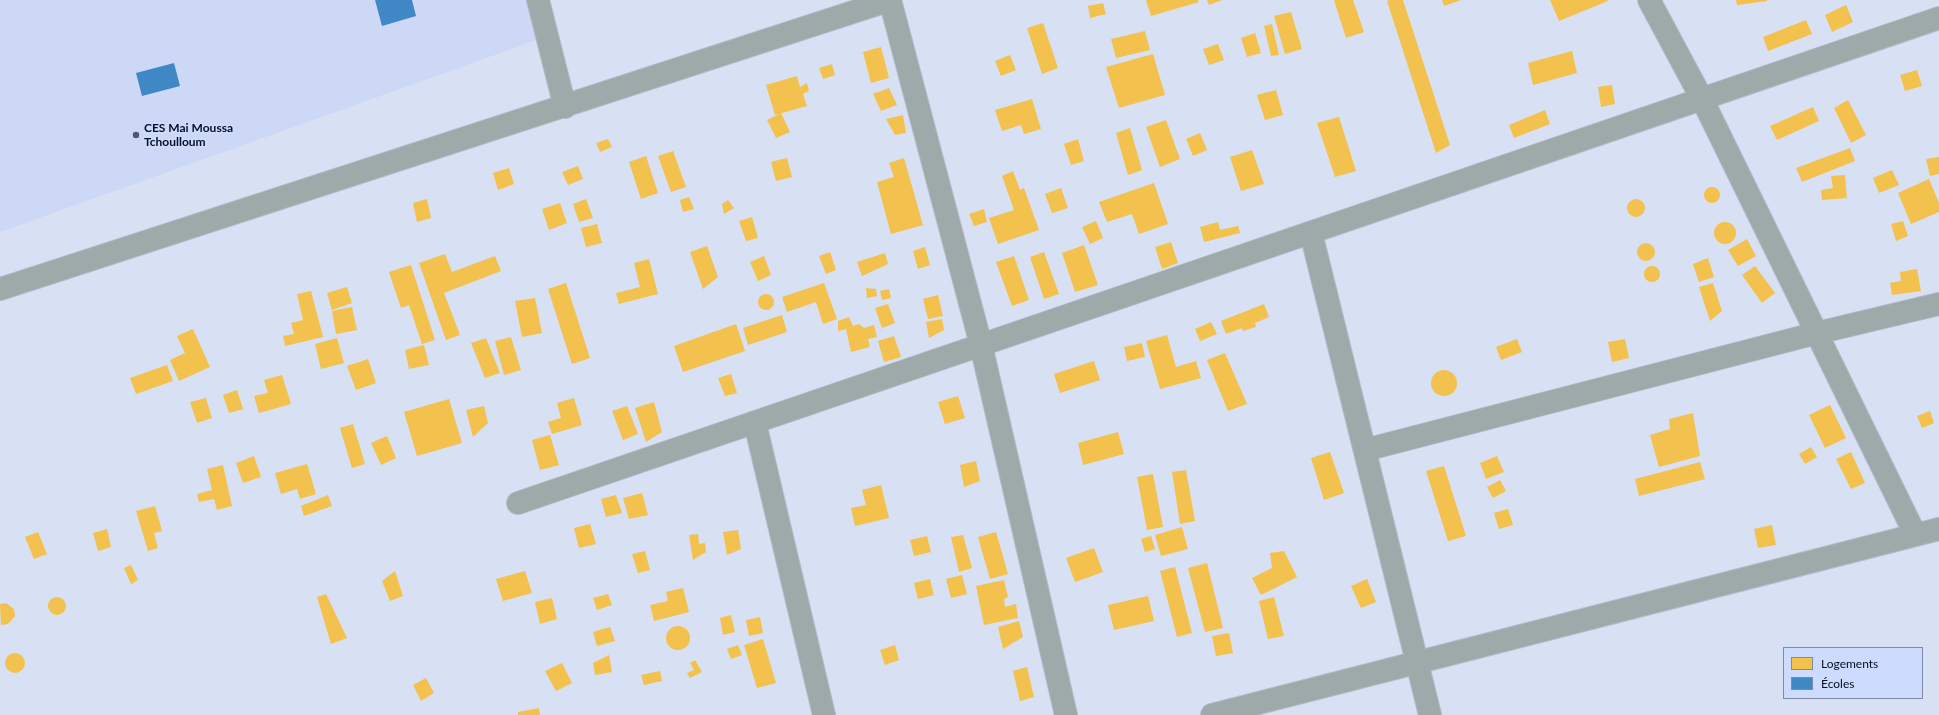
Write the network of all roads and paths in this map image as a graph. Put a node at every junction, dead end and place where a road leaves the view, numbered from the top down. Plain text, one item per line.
1 (538, 0) edge
2 (890, 0) edge
3 (1649, 0) edge
4 (1939, 18) edge
5 (1702, 99) junction
6 (565, 106) junction
7 (1311, 233) junction
8 (0, 289) edge
9 (1939, 304) edge
10 (1817, 333) junction
11 (981, 345) junction
12 (756, 423) junction
13 (1365, 450) junction
14 (518, 503) dead end
15 (1939, 528) edge
16 (1915, 534) junction
17 (1417, 662) junction
18 (824, 715) edge
19 (1066, 715) edge
20 (1212, 715) edge
21 (1430, 715) edge

1 - 6 street
2 - 6 street
2 - 11 street
3 - 5 street
4 - 5 street
5 - 7 street
5 - 10 street
6 - 8 street
7 - 11 street
7 - 13 street
9 - 10 street
10 - 13 street
10 - 16 street
11 - 12 street
11 - 19 street
12 - 14 street
12 - 18 street
13 - 17 street
15 - 16 street
16 - 17 street
17 - 20 street
17 - 21 street

